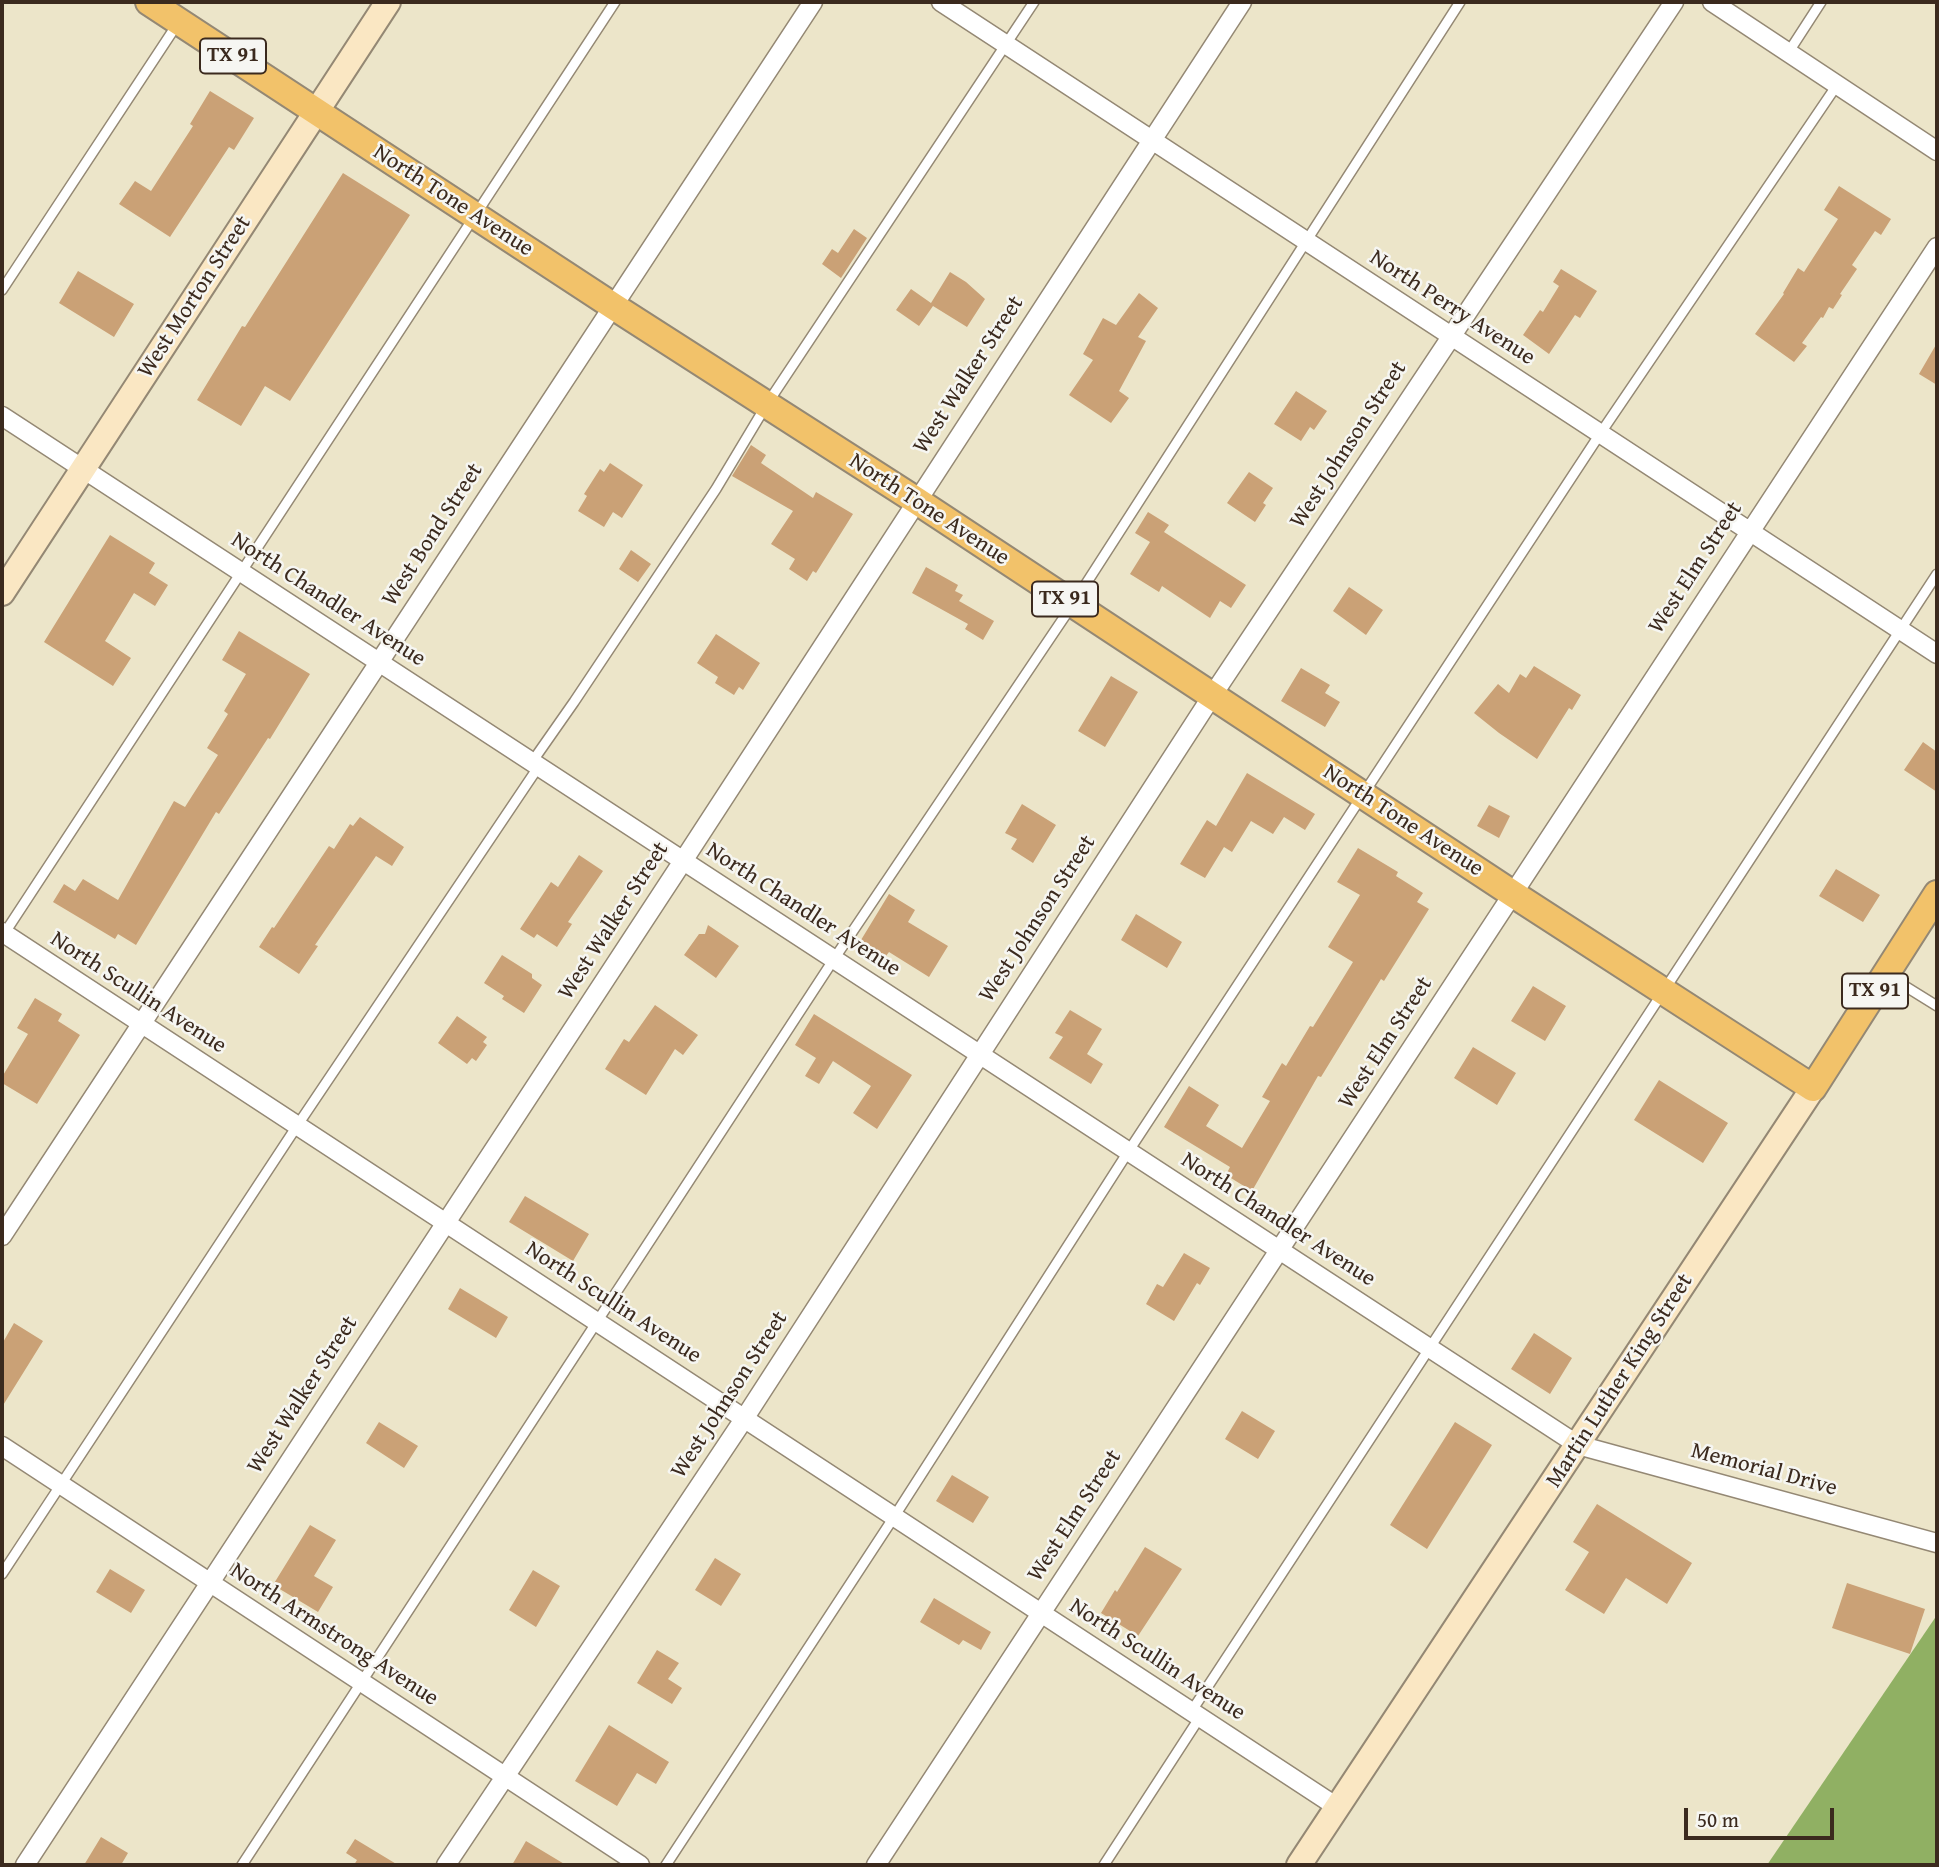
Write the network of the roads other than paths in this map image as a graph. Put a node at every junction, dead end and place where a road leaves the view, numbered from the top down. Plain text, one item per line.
1 (149, 2) edge
2 (388, 2) edge
3 (615, 2) edge
4 (813, 2) edge
5 (941, 2) edge
6 (1034, 2) edge
7 (1242, 2) edge
8 (1460, 2) edge
9 (1674, 2) edge
10 (1712, 2) edge
11 (1821, 2) edge
12 (179, 21) junction
13 (1006, 44) junction
14 (1788, 52) junction
15 (1837, 85) junction
16 (316, 111) junction
17 (1151, 140) junction
18 (1937, 151) edge
19 (475, 215) junction
20 (1306, 241) junction
21 (1937, 247) edge
22 (2, 290) edge
23 (613, 306) junction
24 (1450, 335) junction
25 (767, 404) junction
26 (2, 416) edge
27 (1600, 434) junction
28 (83, 469) junction
29 (917, 501) junction
30 (1749, 531) junction
31 (241, 572) junction
32 (1937, 574) edge
33 (2, 593) edge
34 (1073, 604) junction
35 (1899, 630) junction
36 (1937, 654) edge
37 (379, 662) junction
38 (1212, 696) junction
39 (535, 764) junction
40 (1363, 795) junction
41 (683, 861) junction
42 (1513, 894) junction
43 (1937, 894) edge
44 (2, 934) edge
45 (834, 959) junction
46 (1886, 974) junction
47 (1665, 993) junction
48 (1937, 1006) edge
49 (141, 1024) junction
50 (980, 1055) junction
51 (1813, 1088) junction
52 (297, 1126) junction
53 (1128, 1152) junction
54 (445, 1223) junction
55 (2, 1236) edge
56 (1279, 1250) junction
57 (597, 1322) junction
58 (1430, 1349) junction
59 (744, 1419) junction
60 (1578, 1445) junction
61 (2, 1446) edge
62 (60, 1484) junction
63 (894, 1517) junction
64 (1937, 1543) edge
65 (2, 1574) edge
66 (209, 1582) junction
67 (1041, 1613) junction
68 (362, 1683) junction
69 (1196, 1714) junction
70 (505, 1776) junction
71 (1337, 1807) junction
72 (25, 1865) edge
73 (242, 1865) edge
74 (446, 1865) edge
75 (640, 1865) edge
76 (666, 1865) edge
77 (876, 1865) edge
78 (1104, 1865) edge
79 (1299, 1865) edge

1 - 12 main road, North Tone Avenue / TX 91
2 - 16 street, West Morton Street
3 - 19 lane
4 - 23 street, West Bond Street
5 - 13 street, North Perry Avenue
6 - 13 lane
7 - 17 street, West Walker Street
8 - 20 lane
9 - 24 street, West Johnson Street
10 - 14 street
11 - 14 lane
12 - 16 main road, North Tone Avenue / TX 91
12 - 22 lane
13 - 17 street, North Perry Avenue
13 - 25 lane
14 - 15 street
15 - 18 street
15 - 27 lane
16 - 19 main road, North Tone Avenue / TX 91
16 - 28 street, West Morton Street
17 - 20 street, North Perry Avenue
17 - 29 street, West Walker Street
19 - 23 main road, North Tone Avenue / TX 91
19 - 31 lane
20 - 24 street, North Perry Avenue
20 - 34 lane
21 - 30 street, West Elm Street
23 - 25 main road, North Tone Avenue / TX 91
23 - 37 street, West Bond Street
24 - 27 street, North Perry Avenue
24 - 38 street, West Johnson Street
25 - 29 main road, North Tone Avenue / TX 91
25 - 39 lane
26 - 28 street, North Chandler Avenue
27 - 30 street, North Perry Avenue
27 - 40 lane
28 - 31 street, North Chandler Avenue
28 - 33 street, West Morton Street
29 - 34 main road, North Tone Avenue / TX 91
29 - 41 street, West Walker Street
30 - 35 street, North Perry Avenue
30 - 42 street, West Elm Street
31 - 37 street, North Chandler Avenue
31 - 44 lane
32 - 35 lane
34 - 38 main road, North Tone Avenue / TX 91
34 - 45 lane
35 - 36 street, North Perry Avenue
35 - 47 lane
37 - 39 street, North Chandler Avenue
37 - 49 street, West Bond Street
38 - 40 main road, North Tone Avenue / TX 91
38 - 50 street, West Johnson Street
39 - 41 street, North Chandler Avenue
39 - 52 lane
40 - 42 main road, North Tone Avenue / TX 91
40 - 53 lane
41 - 45 street, North Chandler Avenue
41 - 54 street, West Walker Street
42 - 47 main road, North Tone Avenue / TX 91
42 - 56 street, West Elm Street
43 - 46 main road, Martin Luther King Street / TX 91
44 - 49 street, North Scullin Avenue
45 - 50 street, North Chandler Avenue
45 - 57 lane
46 - 48 lane
46 - 51 main road, Martin Luther King Street / TX 91
47 - 51 main road, North Tone Avenue / TX 91
47 - 58 lane
49 - 52 street, North Scullin Avenue
49 - 55 street, West Bond Street
50 - 53 street, North Chandler Avenue
50 - 59 street, West Johnson Street
51 - 60 street, Martin Luther King Street
52 - 54 street, North Scullin Avenue
52 - 62 lane
53 - 56 street, North Chandler Avenue
53 - 63 lane
54 - 57 street, North Scullin Avenue
54 - 66 street, West Walker Street
56 - 58 street, North Chandler Avenue
56 - 67 street, West Elm Street
57 - 59 street, North Scullin Avenue
57 - 68 lane
58 - 60 street, North Chandler Avenue
58 - 69 lane
59 - 63 street, North Scullin Avenue
59 - 70 street, West Johnson Street
60 - 64 street, Memorial Drive
60 - 71 street, Martin Luther King Street
61 - 62 street, North Armstrong Avenue
62 - 65 lane
62 - 66 street, North Armstrong Avenue
63 - 67 street, North Scullin Avenue
63 - 76 lane
66 - 68 street, North Armstrong Avenue
66 - 72 street, West Walker Street
67 - 69 street, North Scullin Avenue
67 - 77 street, West Elm Street
68 - 70 street, North Armstrong Avenue
68 - 73 lane
69 - 71 street, North Scullin Avenue
69 - 78 lane
70 - 74 street, West Johnson Street
70 - 75 street, North Armstrong Avenue
71 - 79 street, Martin Luther King Street

